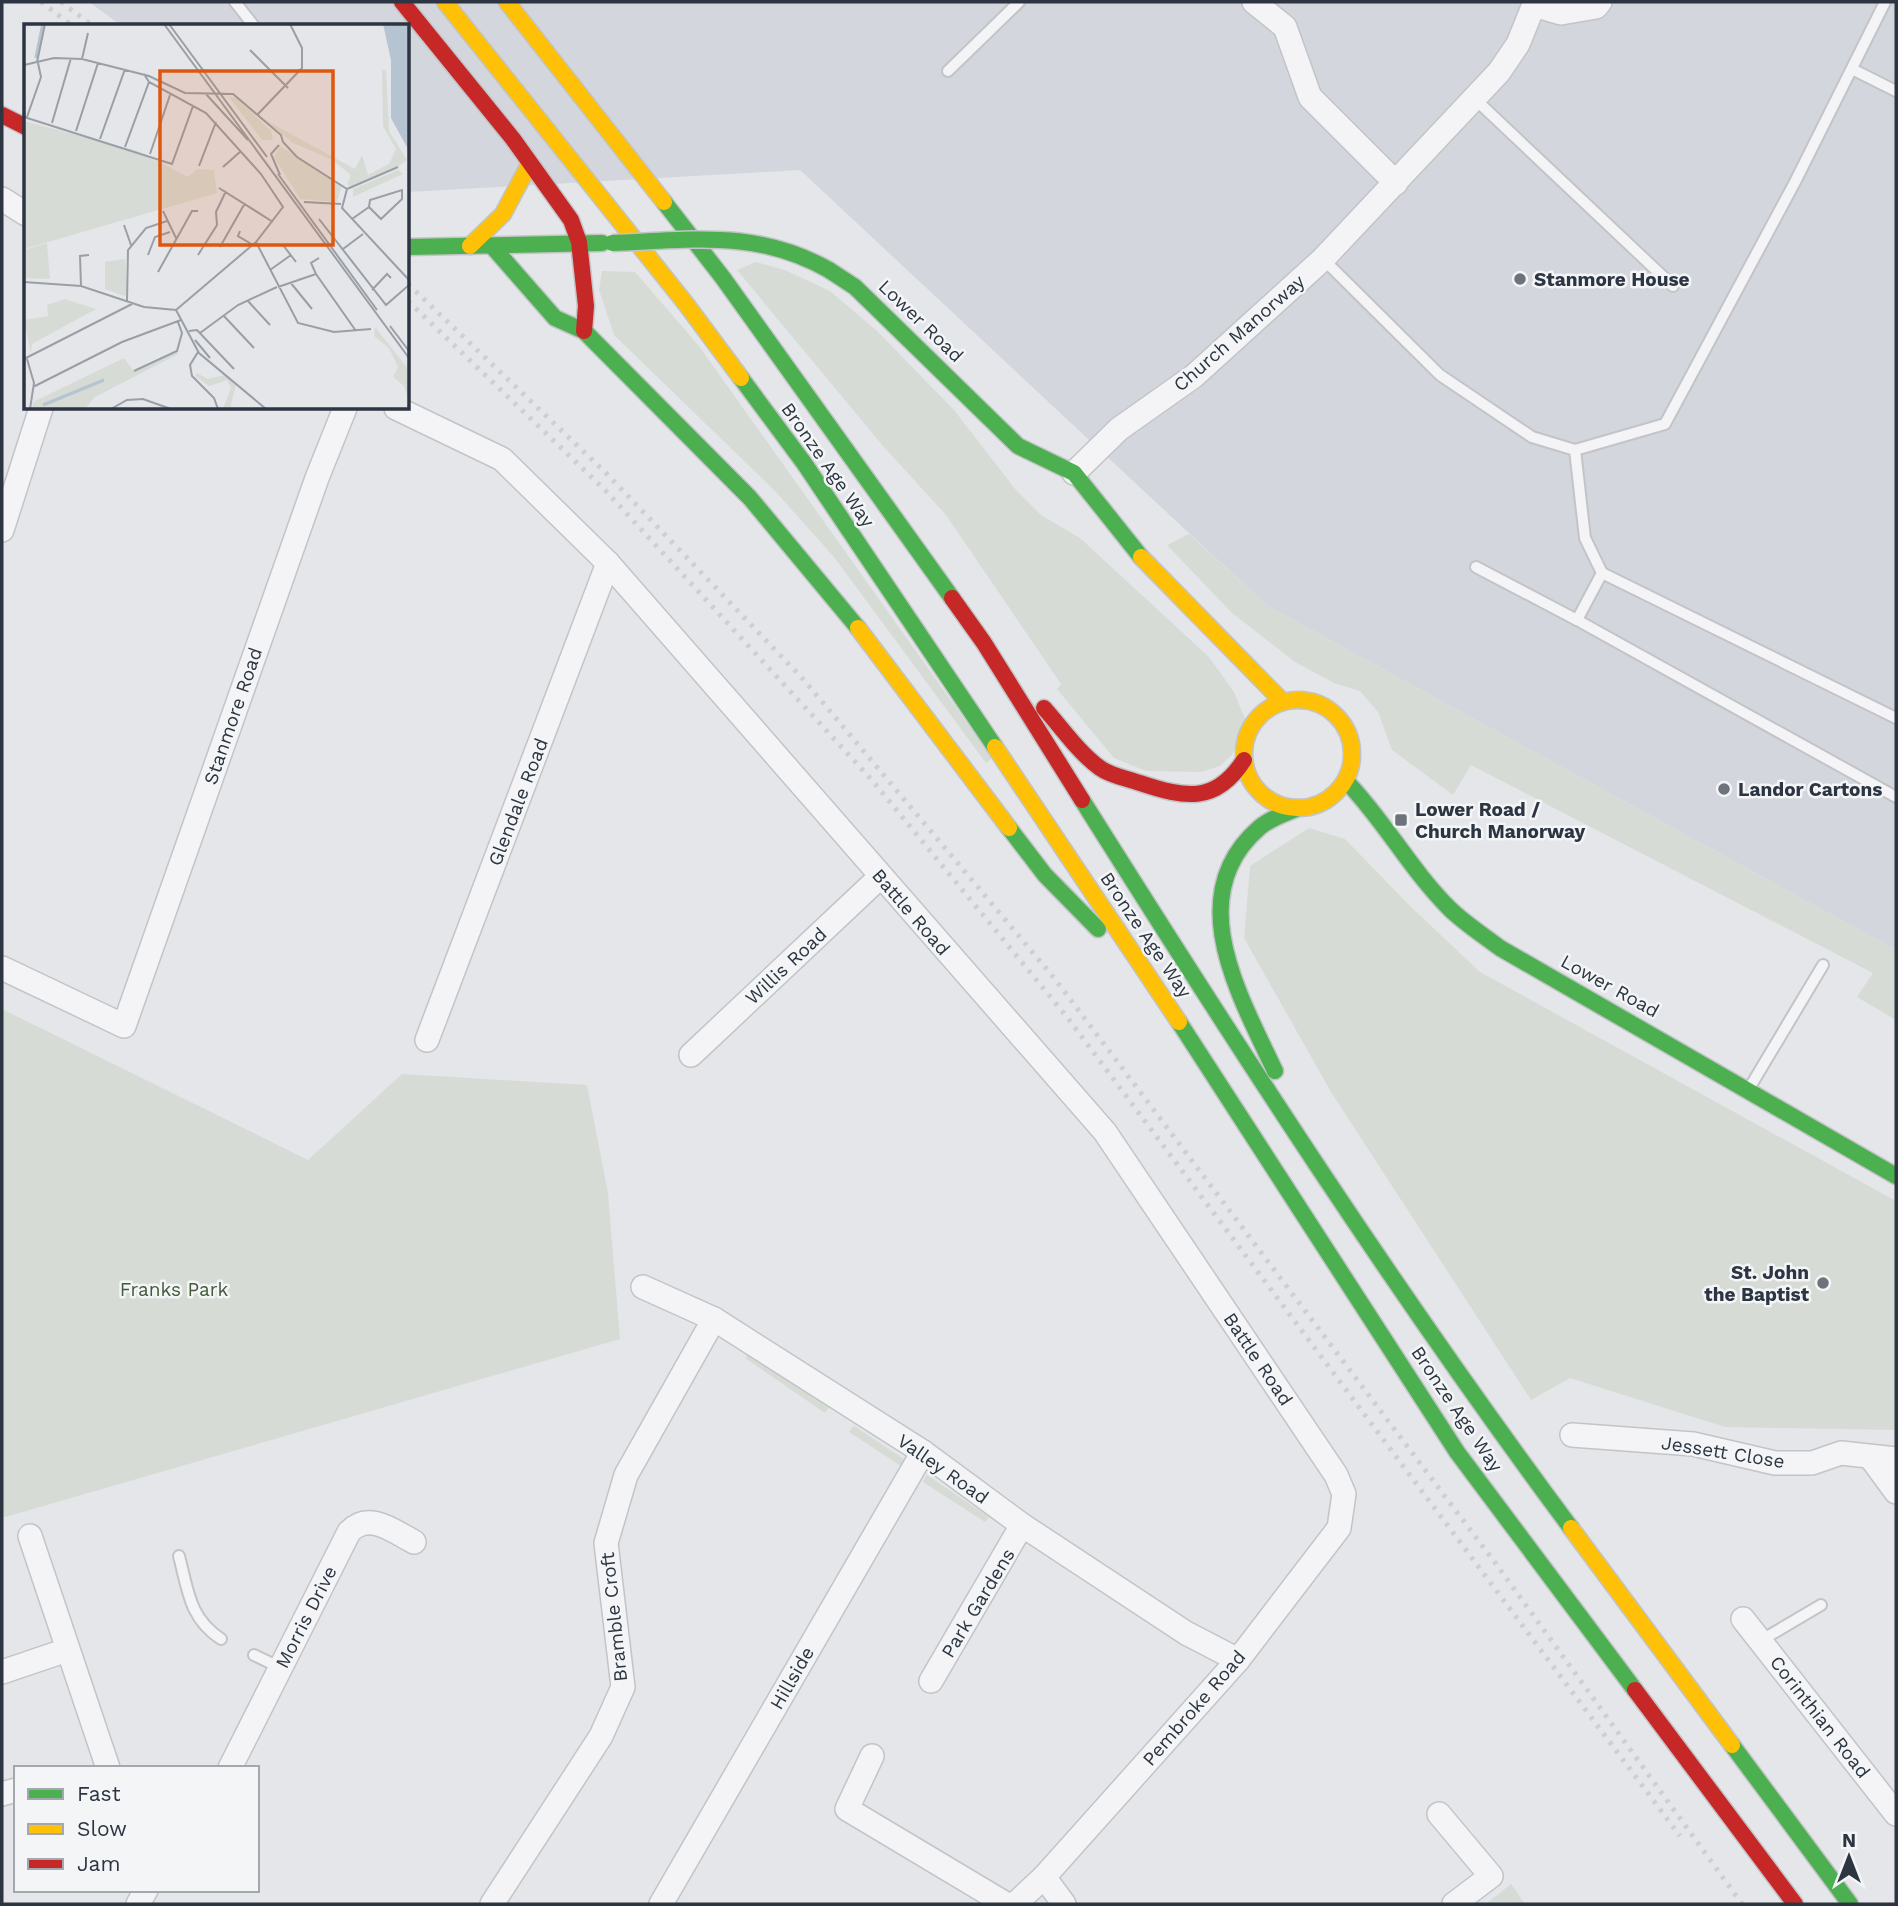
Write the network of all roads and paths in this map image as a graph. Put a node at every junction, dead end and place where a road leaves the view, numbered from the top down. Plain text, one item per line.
1 (235, 2) edge
2 (402, 2) edge
3 (445, 2) edge
4 (507, 2) edge
5 (1019, 2) edge
6 (1254, 2) edge
7 (1600, 2) edge
8 (1885, 2) edge
9 (1535, 3) edge
10 (252, 24) edge
11 (1852, 69) junction
12 (948, 71) dead end
13 (1896, 91) edge
14 (1475, 99) junction
15 (2, 115) edge
16 (24, 126) edge
17 (529, 164) junction
18 (1396, 183) junction
19 (2, 199) edge
20 (24, 213) edge
21 (579, 242) junction
22 (470, 246) junction
23 (492, 246) junction
24 (410, 247) edge
25 (1323, 258) junction
26 (1674, 286) dead end
27 (584, 331) junction
28 (40, 410) edge
29 (344, 410) edge
30 (400, 410) edge
31 (1574, 450) junction
32 (1074, 473) junction
33 (2, 530) edge
34 (608, 563) junction
35 (1476, 567) dead end
36 (1602, 573) junction
37 (1577, 620) junction
38 (984, 643) junction
39 (1283, 702) junction
40 (1896, 718) edge
41 (1244, 760) junction
42 (1346, 781) junction
43 (1896, 797) edge
44 (1298, 808) junction
45 (880, 877) junction
46 (1823, 965) dead end
47 (2, 968) edge
48 (1158, 989) junction
49 (427, 1040) dead end
50 (691, 1055) dead end
51 (1749, 1090) junction
52 (1316, 1160) junction
53 (1896, 1176) edge
54 (643, 1287) dead end
55 (714, 1320) junction
56 (1573, 1435) dead end
57 (923, 1452) junction
58 (1871, 1458) junction
59 (1896, 1459) edge
60 (1896, 1492) edge
61 (1345, 1494) joint
62 (1022, 1525) junction
63 (30, 1536) dead end
64 (414, 1542) dead end
65 (179, 1556) dead end
66 (1821, 1605) dead end
67 (1743, 1619) dead end
68 (221, 1639) dead end
69 (1760, 1642) junction
70 (67, 1650) junction
71 (254, 1655) dead end
72 (1238, 1660) junction
73 (281, 1668) junction
74 (2, 1672) edge
75 (931, 1681) dead end
76 (872, 1756) dead end
77 (106, 1766) edge
78 (231, 1766) edge
79 (1439, 1814) dead end
80 (1896, 1814) edge
81 (1044, 1877) junction
82 (492, 1904) edge
83 (661, 1904) edge
84 (1006, 1904) edge
85 (1015, 1904) edge
86 (1063, 1904) edge
87 (1454, 1904) edge
88 (1795, 1904) edge
89 (1850, 1904) edge

1 - 10 lane
2 - 17 main road
3 - 48 main road, Bronze Age Way
4 - 38 main road, Bronze Age Way
5 - 12 lane
6 - 18 street
7 - 9 street, Church Manorway
8 - 11 lane
9 - 14 street, Church Manorway
11 - 13 lane
11 - 31 lane
14 - 18 street, Church Manorway
14 - 26 lane
15 - 16 main road
17 - 21 main road
17 - 22 main road
18 - 25 street, Church Manorway
19 - 20 street
21 - 23 main road, Lower Road
21 - 27 main road
21 - 32 main road, Lower Road, bridge
22 - 23 main road, Lower Road
22 - 24 main road, Lower Road
23 - 27 main road
25 - 31 lane
25 - 32 street, Church Manorway
27 - 48 main road
28 - 33 street
29 - 47 street, Stanmore Road
30 - 34 street, Battle Road
31 - 36 lane
32 - 39 main road, Lower Road
34 - 45 street, Battle Road
34 - 49 street, Glendale Road
35 - 37 lane
36 - 37 lane
36 - 40 lane
37 - 43 lane
38 - 41 main road
38 - 52 main road, Bronze Age Way
39 - 41 main road
39 - 42 main road
41 - 44 main road
42 - 44 main road
42 - 51 main road, Lower Road
44 - 52 main road
45 - 50 street, Willis Road
45 - 61 street, Battle Road
46 - 51 lane
48 - 88 main road, Bronze Age Way
51 - 53 main road, Lower Road
52 - 89 main road, Bronze Age Way
54 - 55 street, Valley Road
55 - 57 street, Valley Road
55 - 82 street, Bramble Croft
56 - 58 street, Jessett Close
57 - 62 street, Valley Road
57 - 83 street, Hillside
58 - 59 street, Jessett Close
58 - 60 street
61 - 72 street, Pembroke Road
62 - 72 street, Valley Road
62 - 75 street, Park Gardens
63 - 70 street
64 - 73 street, Morris Drive
65 - 68 lane
66 - 69 lane
67 - 69 street, Corinthian Road
69 - 80 street, Corinthian Road
70 - 74 street
70 - 77 street
71 - 73 lane
72 - 81 street, Pembroke Road
73 - 78 street, Morris Drive
76 - 84 street
79 - 87 street
81 - 85 street, Pembroke Road
81 - 86 street

